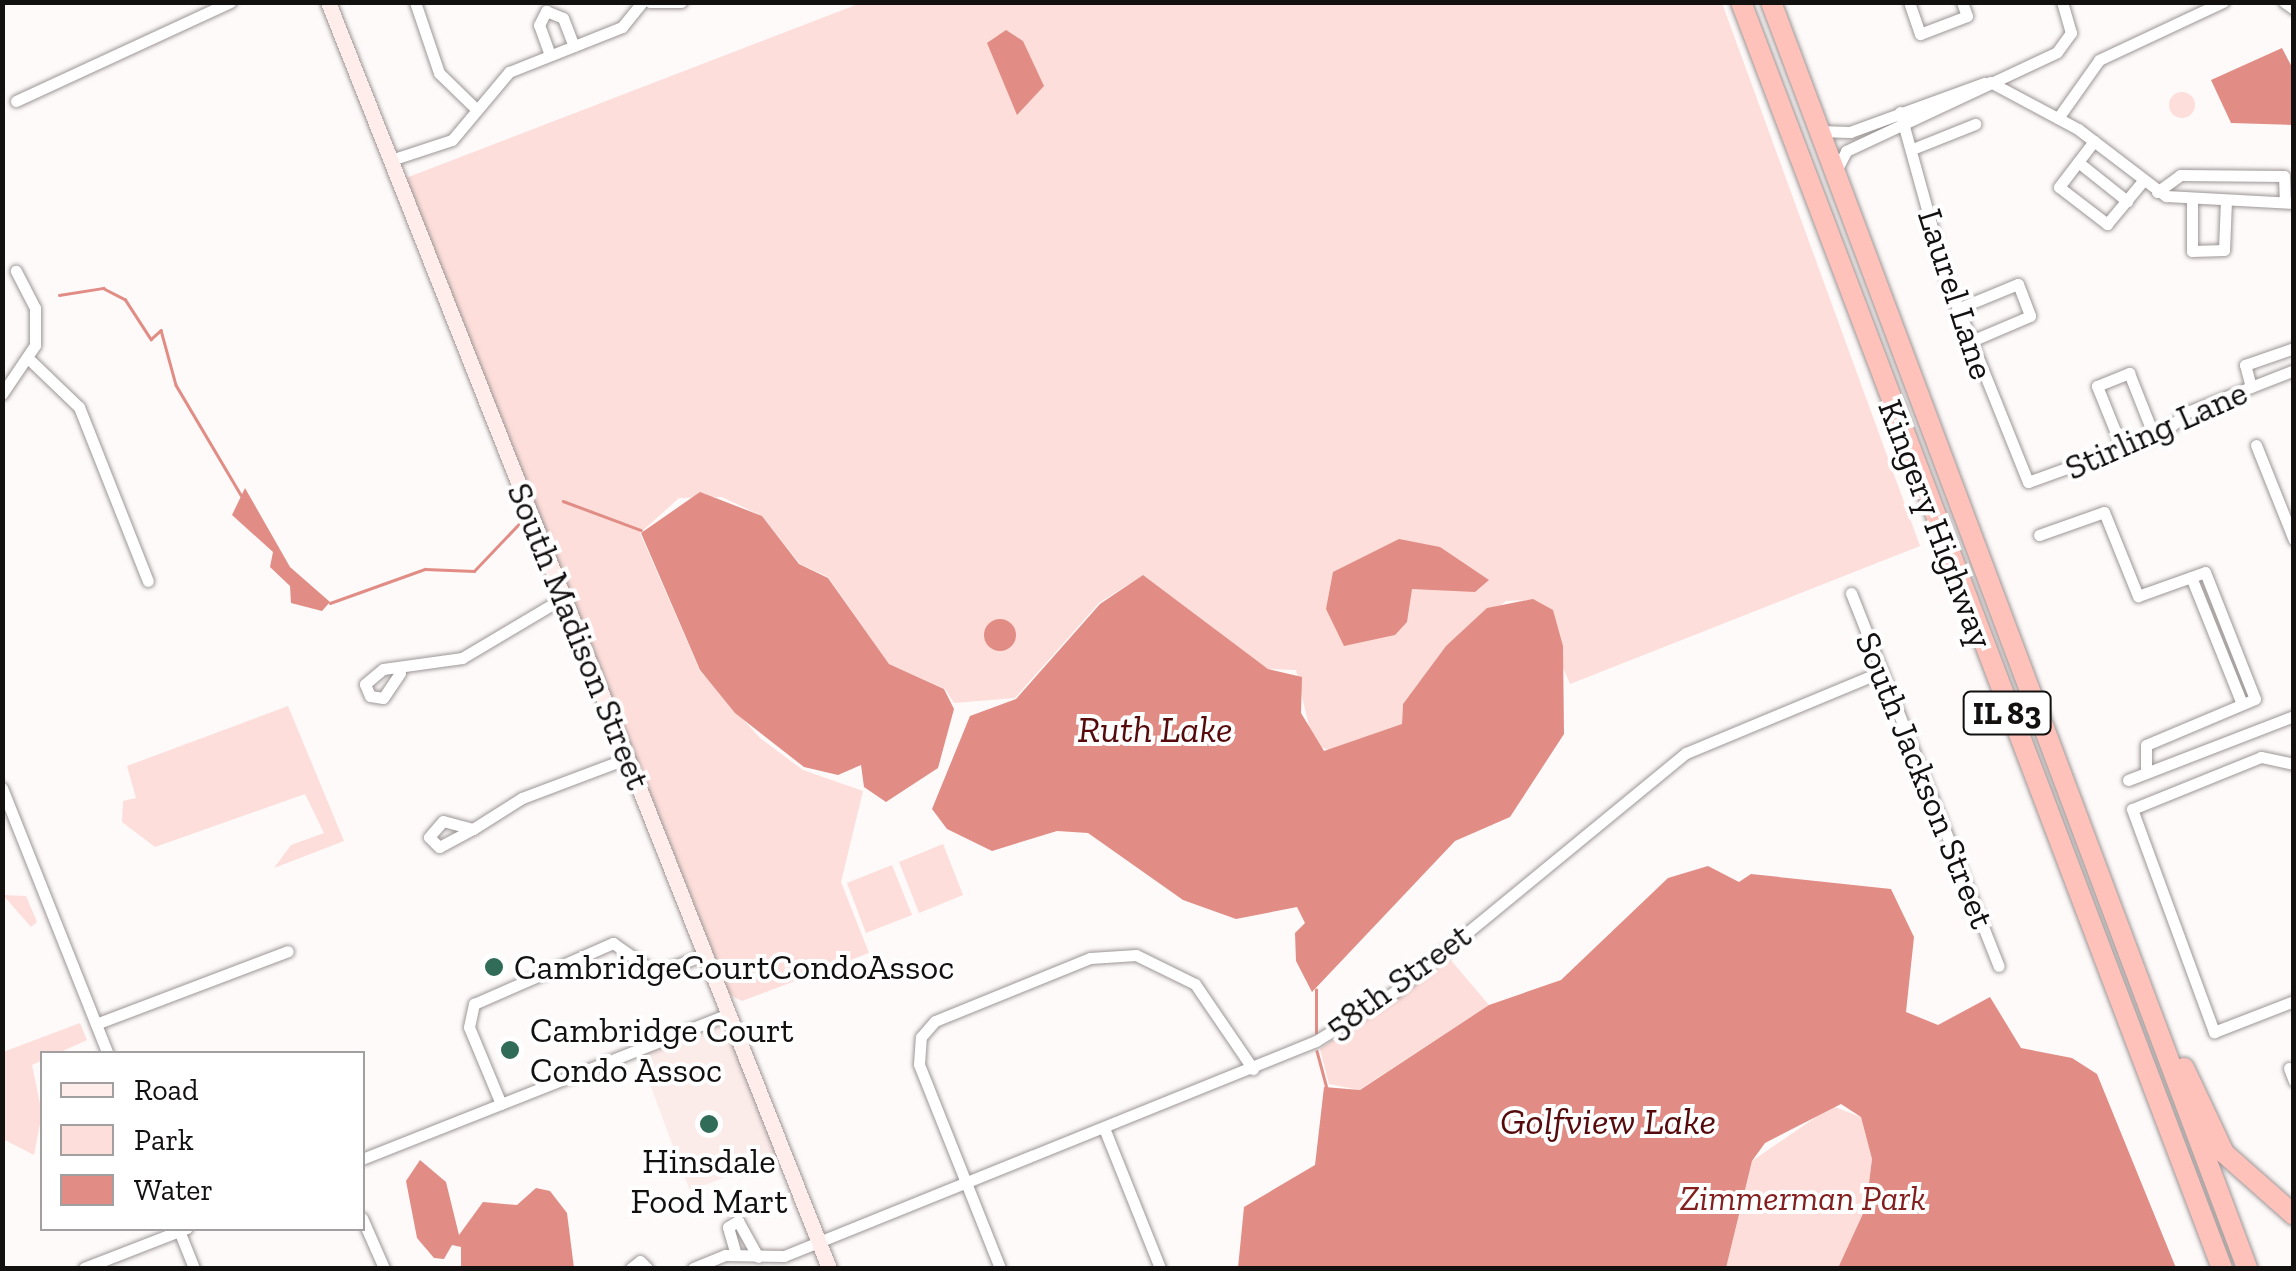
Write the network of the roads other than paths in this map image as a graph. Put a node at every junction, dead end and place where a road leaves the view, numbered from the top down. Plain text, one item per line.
1 (230, 2) edge
2 (328, 2) edge
3 (415, 2) edge
4 (646, 2) edge
5 (680, 2) edge
6 (1741, 2) edge
7 (1771, 2) edge
8 (1909, 2) edge
9 (1962, 2) edge
10 (2062, 2) edge
11 (2224, 2) edge
12 (2284, 2) edge
13 (2294, 9) edge
14 (574, 46) junction
15 (550, 55) junction
16 (1990, 82) junction
17 (16, 102) dead end
18 (474, 107) junction
19 (1900, 112) junction
20 (2058, 118) junction
21 (1975, 124) dead end
22 (1906, 126) junction
23 (1818, 131) junction
24 (2094, 141) junction
25 (1916, 148) junction
26 (391, 160) junction
27 (2078, 162) junction
28 (1838, 182) junction
29 (2142, 182) junction
30 (2157, 192) junction
31 (2192, 200) junction
32 (2127, 201) junction
33 (2226, 201) junction
34 (2289, 202) edge
35 (16, 270) dead end
36 (1958, 309) junction
37 (1969, 342) junction
38 (2294, 348) edge
39 (31, 361) junction
40 (2294, 370) edge
41 (2251, 386) junction
42 (2, 394) edge
43 (2154, 436) junction
44 (2256, 445) dead end
45 (2122, 448) junction
46 (2019, 475) joint
47 (2039, 534) dead end
48 (2294, 540) edge
49 (148, 581) dead end
50 (1851, 593) dead end
51 (563, 598) junction
52 (1880, 672) junction
53 (400, 673) dead end
54 (2294, 716) edge
55 (628, 758) junction
56 (2294, 764) edge
57 (2146, 772) junction
58 (2128, 780) dead end
59 (2, 788) edge
60 (473, 830) dead end
61 (2104, 892) junction
62 (288, 951) dead end
63 (706, 954) junction
64 (1999, 966) dead end
65 (2294, 1001) edge
66 (729, 1014) junction
67 (96, 1024) junction
68 (107, 1051) edge
69 (2288, 1068) dead end
70 (1253, 1069) junction
71 (2294, 1081) edge
72 (501, 1104) junction
73 (1104, 1128) junction
74 (365, 1158) edge
75 (966, 1183) junction
76 (2294, 1214) edge
77 (365, 1225) edge
78 (178, 1231) edge
79 (181, 1231) edge
80 (819, 1242) junction
81 (736, 1254) junction
82 (758, 1257) junction
83 (84, 1268) edge
84 (194, 1268) edge
85 (384, 1268) edge
86 (631, 1268) edge
87 (647, 1268) edge
88 (694, 1268) edge
89 (829, 1268) edge
90 (1000, 1268) edge
91 (1160, 1268) edge
92 (2222, 1268) edge
93 (2247, 1268) edge

1 - 17 street
2 - 26 street, South Madison Street
3 - 18 street
4 - 5 street
4 - 14 street
6 - 92 highway, Kingery Highway / IL 83
7 - 23 highway, Kingery Highway / IL 83
8 - 9 street
10 - 16 street
11 - 20 street
12 - 13 street
14 - 15 street
14 - 15 street
15 - 18 street
16 - 19 street
16 - 20 street
16 - 22 street
18 - 26 street
19 - 22 street, Laurel Lane
19 - 23 street
20 - 24 street
21 - 25 street
22 - 25 street, Laurel Lane
22 - 28 street
23 - 28 highway, Kingery Highway / IL 83
24 - 27 street
24 - 29 street
25 - 36 street, Laurel Lane
26 - 51 street, South Madison Street
27 - 32 street
27 - 32 street
28 - 61 highway, Kingery Highway / IL 83
29 - 30 street
29 - 32 street
30 - 31 street
30 - 34 street
31 - 33 street
31 - 33 street
33 - 34 street
35 - 39 street
36 - 37 street, Laurel Lane
36 - 37 street
37 - 46 street, Laurel Lane
38 - 41 street
39 - 42 street
39 - 49 street
40 - 41 street, Stirling Lane
41 - 43 street, Stirling Lane
43 - 45 street, Stirling Lane
43 - 45 street
44 - 48 street
45 - 46 street, Stirling Lane
47 - 57 street
50 - 52 street, South Jackson Street
51 - 53 street
51 - 55 street, South Madison Street
52 - 64 street, South Jackson Street
52 - 70 street, 58th Street
54 - 57 street
55 - 60 street
55 - 63 street, South Madison Street
56 - 65 street
57 - 58 street
59 - 67 street
61 - 76 highway
61 - 93 highway, Kingery Highway / IL 83
62 - 67 street
63 - 66 street, South Madison Street
63 - 72 street
66 - 72 street
66 - 80 street, South Madison Street
67 - 68 street
69 - 71 street
70 - 73 street, 58th Street
70 - 75 street
72 - 74 street
73 - 75 street, 58th Street
73 - 91 street
75 - 80 street, 58th Street
75 - 90 street
77 - 85 street
78 - 83 street
79 - 84 street
80 - 82 street, 58th Street
80 - 89 street, South Madison Street
81 - 82 street
81 - 82 street
81 - 88 street
86 - 87 street

